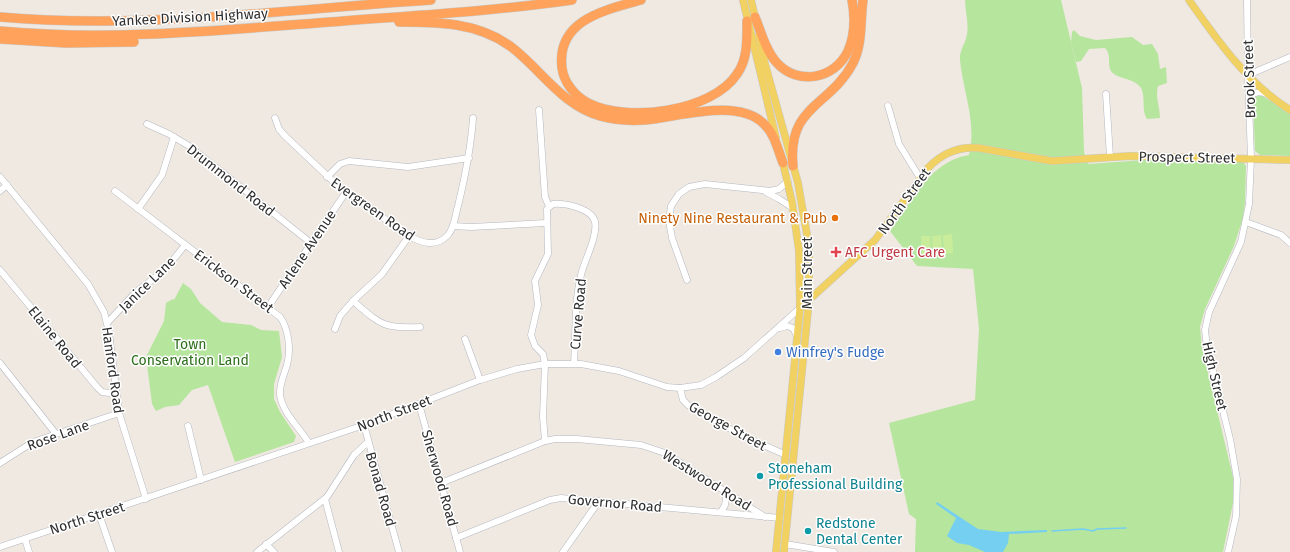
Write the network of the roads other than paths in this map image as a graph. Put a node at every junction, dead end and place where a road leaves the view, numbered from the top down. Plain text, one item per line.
1 (397, 0) edge
2 (431, 0) edge
3 (572, 0) edge
4 (640, 0) edge
5 (743, 0) edge
6 (751, 0) edge
7 (852, 0) edge
8 (863, 0) edge
9 (1190, 0) edge
10 (1248, 0) edge
11 (358, 6) junction
12 (0, 16) edge
13 (751, 19) junction
14 (309, 24) junction
15 (0, 31) edge
16 (208, 31) junction
17 (0, 39) edge
18 (1290, 57) edge
19 (1248, 75) junction
20 (1106, 94) dead end
21 (1268, 95) junction
22 (1250, 102) junction
23 (888, 106) dead end
24 (539, 110) dead end
25 (1290, 110) edge
26 (276, 118) dead end
27 (473, 118) dead end
28 (147, 124) dead end
29 (174, 137) junction
30 (1110, 157) junction
31 (469, 158) junction
32 (1251, 158) junction
33 (1083, 159) joint
34 (1290, 160) edge
35 (783, 163) junction
36 (793, 166) junction
37 (0, 177) edge
38 (327, 177) junction
39 (920, 178) junction
40 (788, 182) junction
41 (7, 185) junction
42 (0, 191) edge
43 (115, 192) dead end
44 (346, 192) junction
45 (764, 192) junction
46 (549, 206) junction
47 (792, 208) junction
48 (138, 209) junction
49 (1246, 222) junction
50 (546, 223) junction
51 (453, 226) junction
52 (409, 236) junction
53 (311, 243) junction
54 (1290, 243) edge
55 (185, 245) junction
56 (0, 270) edge
57 (687, 280) dead end
58 (809, 300) junction
59 (353, 301) junction
60 (268, 307) junction
61 (800, 308) junction
62 (107, 323) junction
63 (420, 327) dead end
64 (779, 328) junction
65 (335, 329) dead end
66 (465, 339) dead end
67 (797, 340) junction
68 (0, 363) edge
69 (574, 363) junction
70 (545, 364) junction
71 (480, 380) junction
72 (680, 388) junction
73 (116, 394) junction
74 (419, 404) junction
75 (119, 413) junction
76 (364, 425) junction
77 (188, 426) dead end
78 (56, 434) junction
79 (545, 441) junction
80 (368, 442) junction
81 (309, 443) junction
82 (786, 455) junction
83 (1, 460) edge
84 (201, 480) junction
85 (442, 483) junction
86 (726, 492) junction
87 (146, 499) junction
88 (324, 499) junction
89 (599, 501) junction
90 (721, 512) junction
91 (99, 514) junction
92 (765, 516) junction
93 (780, 518) junction
94 (456, 538) junction
95 (25, 539) junction
96 (266, 544) junction
97 (785, 544) junction
98 (0, 547) edge
99 (29, 552) edge
100 (112, 552) edge
101 (257, 552) edge
102 (274, 552) edge
103 (339, 552) edge
104 (399, 552) edge
105 (460, 552) edge
106 (563, 552) edge
107 (776, 552) edge
108 (784, 552) edge
109 (834, 552) edge
110 (1228, 552) edge

1 - 11 highway
2 - 11 highway, Yankee Division Highway
3 - 14 highway, Yankee Division Highway
4 - 13 highway
5 - 13 main road, Main Street
6 - 13 main road, Main Street
7 - 13 highway
8 - 36 highway
9 - 19 main road
10 - 19 street, Brook Street
11 - 12 highway, Yankee Division Highway
13 - 35 main road, Main Street
13 - 36 main road, Main Street
14 - 16 highway, Yankee Division Highway
14 - 35 highway
15 - 16 highway, Yankee Division Highway
16 - 17 highway
18 - 19 street
19 - 21 main road
19 - 22 street, Brook Street
20 - 30 street
21 - 22 street
21 - 25 main road
22 - 32 street, Brook Street
23 - 39 street
24 - 46 street
26 - 38 street, Evergreen Road
27 - 31 street, Evergreen Road
28 - 29 street, Drummond Road
29 - 48 street
29 - 53 street, Drummond Road
30 - 32 main road, Prospect Street
30 - 33 main road, Prospect Street
31 - 38 street
31 - 51 street, Evergreen Road
32 - 34 main road, Prospect Street
32 - 49 street, High Street
33 - 39 main road, North Street
35 - 40 main road, Main Street
36 - 58 main road, Main Street
37 - 41 street, Hanford Road
38 - 44 street, Evergreen Road
39 - 58 main road, North Street
40 - 45 street
40 - 47 main road, Main Street
41 - 42 street
41 - 62 street, Hanford Road
43 - 48 street, Erickson Street
44 - 52 street, Evergreen Road
44 - 53 street, Arlene Avenue
45 - 47 street
45 - 57 street
46 - 50 street
46 - 69 street, Curve Road
47 - 61 main road, Main Street
48 - 55 street, Erickson Street
49 - 54 street
49 - 110 street, High Street
50 - 51 street
50 - 70 street
51 - 52 street, Evergreen Road
52 - 59 street
53 - 60 street, Arlene Avenue
55 - 60 street, Erickson Street
55 - 62 street, Janice Lane
56 - 73 street, Elaine Road
58 - 61 main road, North Street
58 - 97 main road, Main Street
59 - 63 street
59 - 65 street
60 - 81 street, Erickson Street
61 - 64 street, North Street
61 - 67 main road, Main Street
62 - 73 street, Hanford Road
64 - 67 street
64 - 72 street, North Street
66 - 71 street
67 - 82 main road, Main Street
68 - 78 street
69 - 70 street, North Street
69 - 72 street, North Street
70 - 71 street, North Street
70 - 79 street
71 - 74 street, North Street
72 - 82 street, George Street
73 - 75 street, Hanford Road
74 - 76 street, North Street
74 - 85 street, Sherwood Road
75 - 78 street, Rose Lane
75 - 87 street, Hanford Road
76 - 80 street, Bonad Road
76 - 81 street, North Street
77 - 84 street
78 - 83 street, Rose Lane
79 - 85 street, Westwood Road
79 - 86 street, Westwood Road
80 - 88 street
80 - 104 street, Bonad Road
81 - 84 street, North Street
82 - 93 main road, Main Street
84 - 87 street, North Street
85 - 94 street, Sherwood Road
86 - 90 street
86 - 92 street, Westwood Road
87 - 91 street, North Street
88 - 96 street
88 - 103 street
89 - 90 street, Governor Road
89 - 94 street, Governor Road
89 - 106 street
90 - 92 street, Governor Road
91 - 95 street, North Street
91 - 100 street
92 - 93 street, Governor Road
93 - 107 main road, Main Street
94 - 105 street, Sherwood Road
95 - 98 street, North Street
95 - 99 street
96 - 101 street
96 - 102 street
97 - 108 main road, Main Street
97 - 109 street

